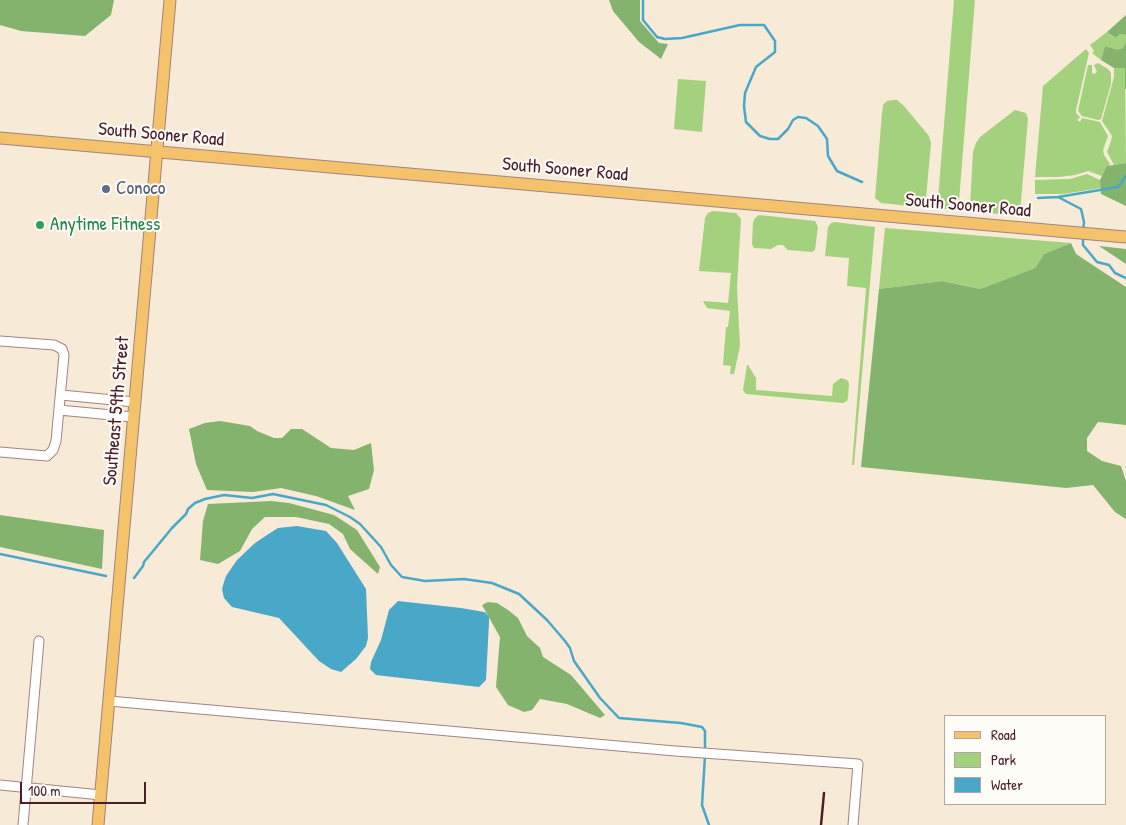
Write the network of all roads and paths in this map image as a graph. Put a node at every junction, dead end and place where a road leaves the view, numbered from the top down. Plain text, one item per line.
1 (170, 0) edge
2 (0, 138) edge
3 (158, 152) junction
4 (1126, 237) edge
5 (0, 341) edge
6 (61, 395) junction
7 (135, 402) junction
8 (59, 410) junction
9 (133, 417) junction
10 (0, 452) edge
11 (39, 641) dead end
12 (109, 701) junction
13 (0, 786) edge
14 (26, 788) junction
15 (101, 795) junction
16 (23, 825) edge
17 (98, 825) edge
18 (853, 825) edge

1 - 3 main road, Southeast 59th Street
2 - 3 main road, South Sooner Road
3 - 4 main road, South Sooner Road
3 - 7 main road, Southeast 59th Street
5 - 6 street
6 - 7 street
6 - 8 street
7 - 9 main road, Southeast 59th Street
8 - 9 street
8 - 10 street
9 - 12 main road, Southeast 59th Street
11 - 14 street
12 - 15 main road, Southeast 59th Street
12 - 18 street
13 - 14 street
14 - 15 street
14 - 16 street
15 - 17 main road, Southeast 59th Street

